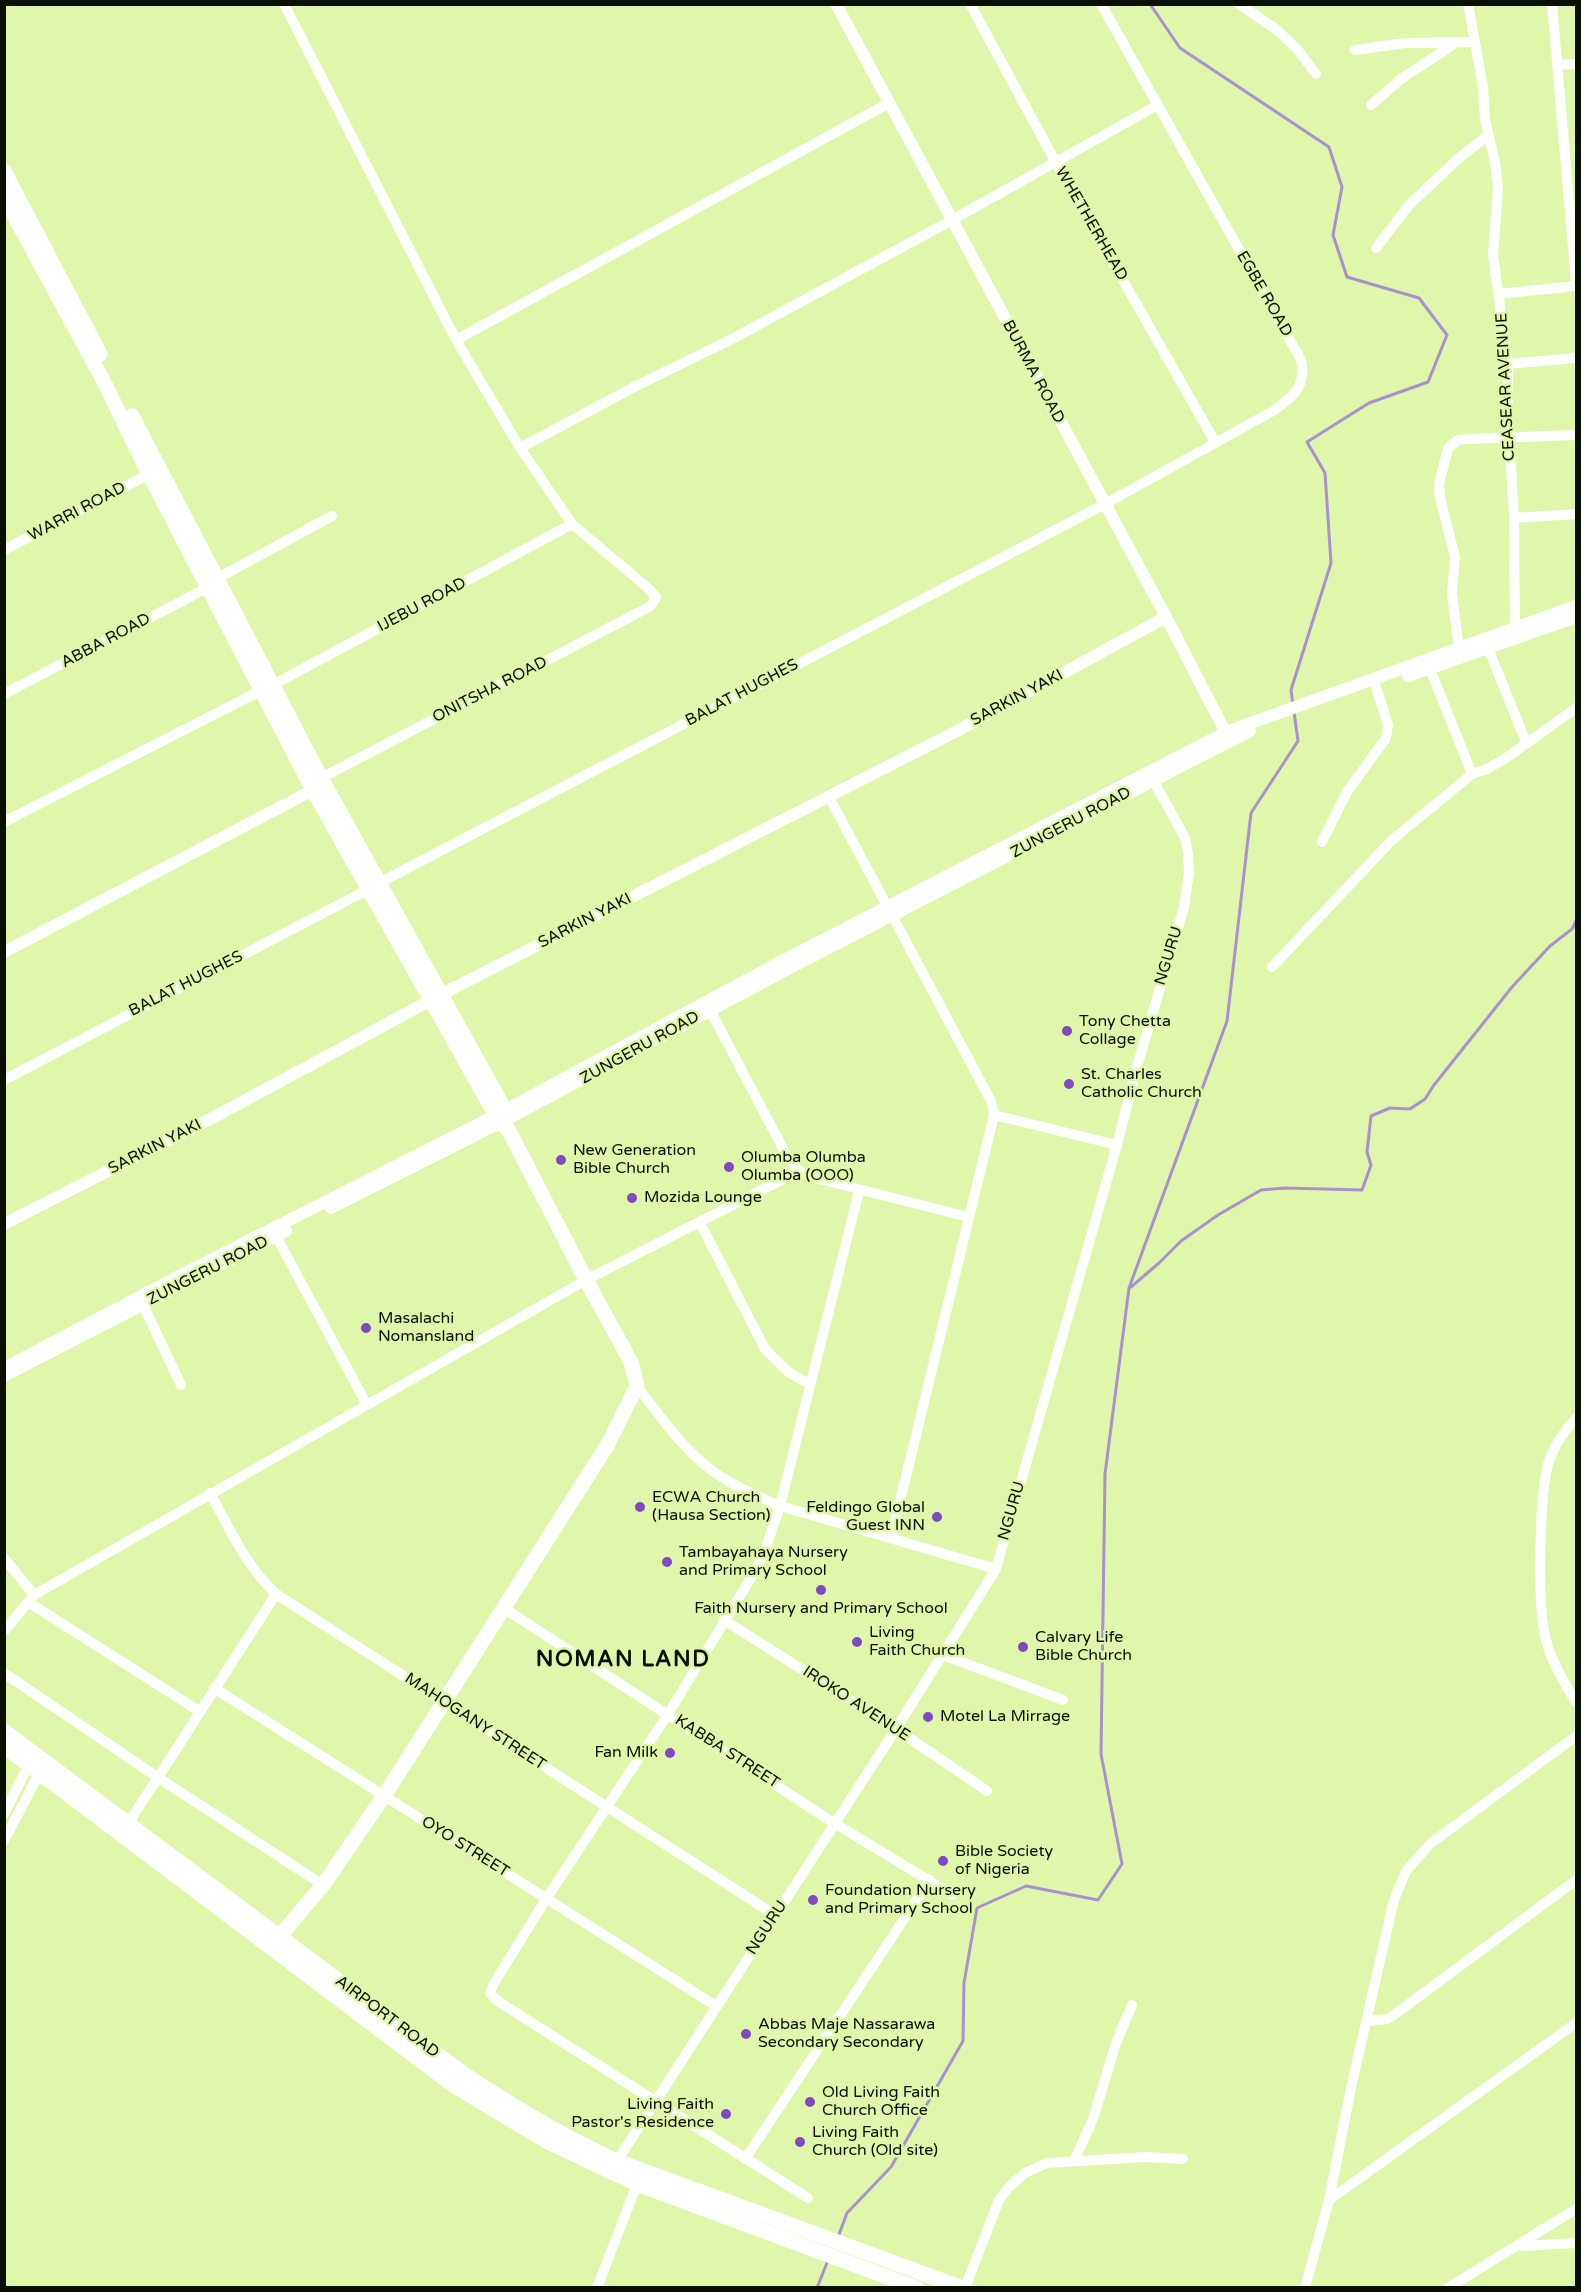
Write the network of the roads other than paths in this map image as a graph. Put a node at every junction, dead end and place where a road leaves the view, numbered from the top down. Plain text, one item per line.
1 (284, 4) edge
2 (836, 4) edge
3 (970, 4) edge
4 (1101, 4) edge
5 (1239, 4) edge
6 (1468, 4) edge
7 (1552, 4) edge
8 (1457, 42) junction
9 (1474, 42) junction
10 (1355, 50) dead end
11 (1576, 64) edge
12 (1557, 65) junction
13 (1316, 74) dead end
14 (889, 103) junction
15 (1371, 105) dead end
16 (1156, 106) junction
17 (1488, 135) junction
18 (1576, 139) edge
19 (1564, 140) junction
20 (1055, 161) junction
21 (4, 171) edge
22 (4, 197) edge
23 (1573, 211) edge
24 (952, 220) junction
25 (1376, 249) dead end
26 (1576, 285) edge
27 (1500, 294) junction
28 (71, 310) junction
29 (456, 340) junction
30 (1576, 358) edge
31 (1508, 364) junction
32 (1576, 435) edge
33 (1509, 439) junction
34 (1215, 442) junction
35 (519, 448) junction
36 (149, 474) junction
37 (1105, 504) junction
38 (1576, 514) edge
39 (332, 516) dead end
40 (1514, 518) junction
41 (572, 524) junction
42 (4, 550) edge
43 (212, 583) junction
44 (1576, 606) edge
45 (1166, 617) junction
46 (1576, 617) edge
47 (1515, 629) junction
48 (1488, 648) junction
49 (1459, 649) junction
50 (1430, 669) junction
51 (1376, 687) junction
52 (266, 688) junction
53 (4, 694) edge
54 (1576, 708) edge
55 (1297, 711) junction
56 (1228, 736) junction
57 (1526, 742) junction
58 (1472, 774) junction
59 (1153, 780) junction
60 (317, 784) junction
61 (829, 797) junction
62 (4, 822) edge
63 (1322, 842) dead end
64 (374, 886) junction
65 (891, 911) junction
66 (4, 952) edge
67 (1272, 967) dead end
68 (436, 997) junction
69 (710, 1010) junction
70 (4, 1080) edge
71 (994, 1115) junction
72 (504, 1119) junction
73 (1117, 1145) junction
74 (799, 1171) junction
75 (859, 1191) junction
76 (968, 1217) junction
77 (700, 1223) junction
78 (4, 1224) edge
79 (276, 1236) junction
80 (586, 1280) junction
81 (142, 1305) junction
82 (4, 1368) edge
83 (4, 1376) edge
84 (181, 1384) dead end
85 (809, 1384) junction
86 (636, 1386) junction
87 (367, 1405) junction
88 (1576, 1418) edge
89 (210, 1493) junction
90 (780, 1506) junction
91 (891, 1538) junction
92 (4, 1558) edge
93 (996, 1569) junction
94 (276, 1594) junction
95 (31, 1598) junction
96 (502, 1607) junction
97 (724, 1620) junction
98 (4, 1631) edge
99 (943, 1655) junction
100 (4, 1673) edge
101 (214, 1688) junction
102 (1063, 1700) dead end
103 (443, 1701) junction
104 (1576, 1702) edge
105 (199, 1711) junction
106 (668, 1714) junction
107 (896, 1729) junction
108 (4, 1731) edge
109 (1576, 1736) edge
110 (4, 1746) edge
111 (37, 1763) junction
112 (157, 1776) junction
113 (987, 1791) dead end
114 (384, 1796) junction
115 (607, 1808) junction
116 (4, 1814) edge
117 (834, 1823) junction
118 (128, 1824) junction
119 (4, 1841) edge
120 (1576, 1880) edge
121 (930, 1881) junction
122 (323, 1885) junction
123 (953, 1895) dead end
124 (546, 1899) junction
125 (776, 1915) junction
126 (279, 1937) junction
127 (1132, 2005) dead end
128 (716, 2006) junction
129 (1368, 2021) junction
130 (1576, 2023) edge
131 (655, 2102) junction
132 (745, 2159) junction
133 (1183, 2159) dead end
134 (617, 2161) junction
135 (1074, 2161) junction
136 (640, 2177) junction
137 (808, 2198) dead end
138 (1329, 2200) junction
139 (1576, 2209) edge
140 (1576, 2243) edge
141 (1518, 2246) junction
142 (597, 2288) edge
143 (917, 2288) edge
144 (964, 2288) edge
145 (1305, 2288) edge
146 (1448, 2288) edge

1 - 29 street
2 - 14 street, BURMA ROAD
3 - 20 street, WHETHERHEAD
4 - 16 street, EGBE ROAD
5 - 13 street
6 - 9 street, CEASEAR AVENUE
7 - 12 street
8 - 9 street
8 - 10 street
8 - 15 street
9 - 17 street, CEASEAR AVENUE
11 - 12 street
12 - 19 street
14 - 24 street, BURMA ROAD
14 - 29 street
16 - 20 street
16 - 34 street, EGBE ROAD
17 - 25 street
17 - 27 street, CEASEAR AVENUE
18 - 19 street
19 - 23 street
20 - 24 street
20 - 34 street, WHETHERHEAD
21 - 28 main road
22 - 28 main road
23 - 26 street
24 - 35 street
24 - 37 street, BURMA ROAD
26 - 27 street
27 - 31 street, CEASEAR AVENUE
28 - 36 main road
28 - 43 main road
29 - 35 street
30 - 31 street
31 - 33 street, CEASEAR AVENUE
32 - 33 street
33 - 40 street, CEASEAR AVENUE
33 - 49 street
34 - 37 street, EGBE ROAD
35 - 41 street
36 - 42 street, WARRI ROAD
36 - 43 main road
37 - 45 street, BURMA ROAD
37 - 64 street, BALAT HUGHES
38 - 40 street
39 - 43 street, ABBA ROAD
40 - 47 street, CEASEAR AVENUE
41 - 52 street, IJEBU ROAD
41 - 60 street, ONITSHA ROAD
43 - 52 main road
43 - 53 street, ABBA ROAD
44 - 47 street
45 - 56 street, BURMA ROAD
45 - 61 street, SARKIN YAKI
46 - 48 street
47 - 49 street
48 - 50 street
48 - 57 street
49 - 55 street
50 - 51 street
50 - 58 street
51 - 55 street
51 - 63 street
52 - 60 main road
52 - 62 street, IJEBU ROAD
54 - 57 street
55 - 56 street, ZUNGERU ROAD
56 - 59 street, ZUNGERU ROAD
56 - 65 street
57 - 58 street
58 - 67 street
59 - 65 street, ZUNGERU ROAD
59 - 73 street, NGURU
60 - 64 main road
60 - 66 street, ONITSHA ROAD
61 - 65 street
61 - 68 street, SARKIN YAKI
64 - 68 main road
64 - 70 street, BALAT HUGHES
65 - 69 street, ZUNGERU ROAD
65 - 71 street
65 - 72 street
68 - 72 main road
68 - 78 street, SARKIN YAKI
69 - 72 street, ZUNGERU ROAD
69 - 74 street
71 - 73 street
71 - 76 street
72 - 79 street, ZUNGERU ROAD
72 - 80 main road
72 - 82 street
73 - 93 street, NGURU
74 - 75 street
74 - 77 street
75 - 76 street
75 - 85 street
76 - 91 street
77 - 80 street
77 - 85 street
79 - 81 street, ZUNGERU ROAD
79 - 87 street
80 - 86 main road
80 - 87 street
81 - 83 street, ZUNGERU ROAD
81 - 84 street
85 - 90 street
86 - 90 street
86 - 96 main road
87 - 89 street
88 - 104 street
89 - 94 street, MAHOGANY STREET
89 - 95 street
90 - 91 street
90 - 97 street
91 - 93 street
92 - 95 street
93 - 99 street, NGURU
94 - 101 street
94 - 103 street, MAHOGANY STREET
95 - 98 street
95 - 105 street
96 - 103 main road
96 - 106 street, KABBA STREET
97 - 106 street
97 - 107 street, IROKO AVENUE
99 - 102 street
99 - 107 street, NGURU
100 - 112 street
101 - 105 street
101 - 114 street, OYO STREET
103 - 114 main road
103 - 115 street, MAHOGANY STREET
105 - 112 street
106 - 115 street
106 - 117 street, KABBA STREET
107 - 113 street, IROKO AVENUE
107 - 117 street, NGURU
108 - 111 main road, AIRPORT ROAD
109 - 129 street
110 - 111 main road, AIRPORT ROAD
111 - 116 street
111 - 118 main road, AIRPORT ROAD
111 - 119 street
111 - 136 main road, AIRPORT ROAD
112 - 118 street
112 - 122 street
114 - 122 main road
114 - 124 street, OYO STREET
115 - 124 street
115 - 125 street, MAHOGANY STREET
117 - 121 street, KABBA STREET
117 - 125 street, NGURU
118 - 126 main road, AIRPORT ROAD
120 - 129 street
121 - 123 street, KABBA STREET
121 - 132 street
122 - 126 main road
124 - 128 street, OYO STREET
124 - 131 street
125 - 128 street, NGURU
126 - 134 main road, AIRPORT ROAD
127 - 135 street
128 - 131 street, NGURU
129 - 138 street
130 - 138 street
131 - 132 street
131 - 134 street, NGURU
132 - 137 street
133 - 135 street
134 - 136 main road, AIRPORT ROAD
135 - 144 street
136 - 142 street
136 - 143 main road, AIRPORT ROAD
136 - 144 main road, AIRPORT ROAD
138 - 145 street
139 - 141 street
140 - 141 street
141 - 146 street

